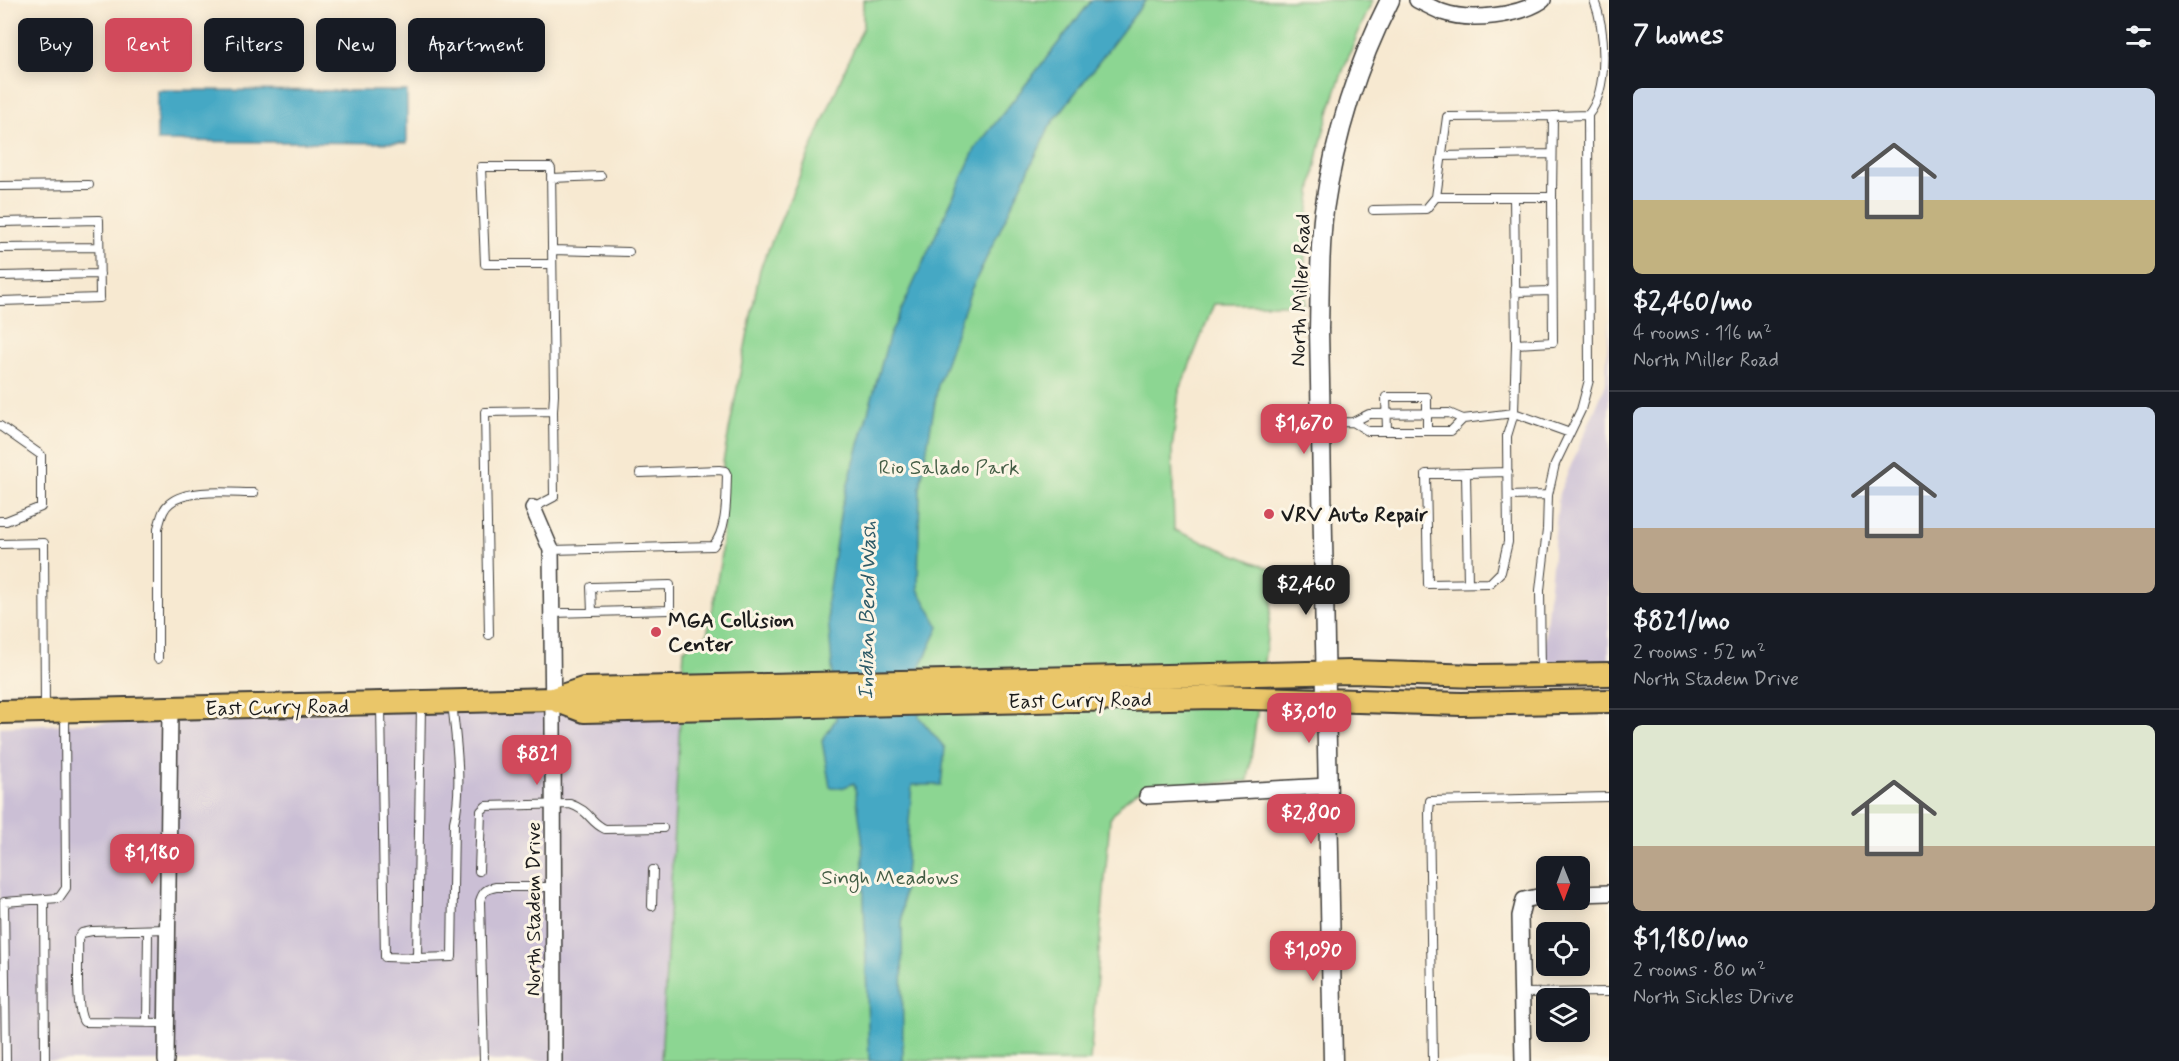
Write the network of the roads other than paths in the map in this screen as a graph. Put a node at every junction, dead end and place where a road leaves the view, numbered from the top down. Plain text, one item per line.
1 (1390, 0) edge
2 (1417, 0) edge
3 (1543, 0) edge
4 (1594, 0) edge
5 (1588, 115) junction
6 (1553, 116) junction
7 (1552, 154) junction
8 (1442, 156) junction
9 (601, 176) dead end
10 (551, 178) junction
11 (89, 185) dead end
12 (0, 186) edge
13 (1436, 197) junction
14 (1514, 197) junction
15 (1552, 197) junction
16 (1373, 210) dead end
17 (0, 222) edge
18 (99, 247) junction
19 (0, 248) edge
20 (552, 250) junction
21 (629, 252) dead end
22 (552, 264) junction
23 (100, 274) junction
24 (0, 276) edge
25 (1552, 291) junction
26 (1515, 292) junction
27 (0, 301) edge
28 (1516, 344) junction
29 (553, 411) junction
30 (1514, 412) junction
31 (1426, 413) junction
32 (1386, 414) junction
33 (1463, 419) junction
34 (1353, 422) junction
35 (1322, 423) junction
36 (0, 426) edge
37 (1387, 431) junction
38 (1427, 431) junction
39 (1570, 433) junction
40 (1508, 472) junction
41 (640, 473) dead end
42 (1467, 473) junction
43 (254, 494) dead end
44 (1548, 495) junction
45 (1508, 496) junction
46 (532, 508) joint
47 (0, 521) edge
48 (0, 544) edge
49 (550, 550) junction
50 (1468, 583) junction
51 (592, 612) junction
52 (552, 614) junction
53 (489, 635) dead end
54 (158, 660) dead end
55 (1325, 673) junction
56 (1541, 674) junction
57 (1609, 674) edge
58 (933, 693) junction
59 (553, 699) junction
60 (1326, 699) junction
61 (1609, 701) edge
62 (452, 702) junction
63 (421, 703) junction
64 (381, 704) junction
65 (170, 709) junction
66 (55, 711) junction
67 (0, 712) edge
68 (1328, 786) junction
69 (1147, 796) dead end
70 (1609, 797) edge
71 (554, 806) junction
72 (663, 828) dead end
73 (653, 870) dead end
74 (479, 871) dead end
75 (554, 887) junction
76 (1609, 893) edge
77 (1590, 894) edge
78 (1536, 897) edge
79 (44, 899) junction
80 (652, 906) dead end
81 (168, 929) junction
82 (148, 930) junction
83 (417, 958) junction
84 (1609, 992) edge
85 (1521, 993) junction
86 (147, 1023) junction
87 (167, 1023) junction
88 (6, 1061) edge
89 (45, 1061) edge
90 (166, 1061) edge
91 (484, 1061) edge
92 (554, 1061) edge
93 (1333, 1061) edge
94 (1433, 1061) edge
95 (1523, 1061) edge

1 - 35 street, North Miller Road
2 - 3 street
4 - 5 lane
5 - 6 lane
5 - 39 lane
6 - 7 lane
6 - 8 lane
7 - 8 lane
7 - 15 lane
8 - 13 lane
9 - 10 lane
10 - 20 lane
10 - 22 lane
11 - 12 lane
13 - 14 lane
13 - 16 lane
14 - 15 lane
14 - 26 lane
15 - 25 lane
17 - 18 lane
18 - 19 lane
18 - 23 lane
20 - 21 lane
20 - 22 lane
22 - 29 lane
23 - 24 lane
23 - 27 lane
25 - 26 lane
25 - 28 lane
26 - 28 lane
28 - 30 lane
29 - 46 lane
29 - 53 lane
30 - 33 lane
30 - 39 lane
30 - 40 lane
31 - 32 lane
31 - 32 lane
31 - 33 lane
31 - 38 lane
32 - 34 lane
32 - 37 lane
33 - 38 lane
34 - 35 lane
34 - 37 lane
35 - 55 street, North Miller Road
36 - 47 lane
37 - 38 lane
39 - 44 lane
40 - 42 lane
40 - 45 lane
41 - 49 lane
42 - 50 lane
42 - 50 lane
43 - 54 lane
44 - 45 lane
44 - 56 lane
45 - 50 lane
46 - 49 street, North Stadem Drive
48 - 66 lane
49 - 52 street, North Stadem Drive
51 - 51 lane
51 - 52 lane
52 - 59 street, North Stadem Drive
55 - 56 main road, East Curry Road
55 - 58 main road, East Curry Road
55 - 60 street, North Miller Road
56 - 57 main road, East Curry Road
58 - 59 main road, East Curry Road
58 - 60 main road, East Curry Road
59 - 62 main road, East Curry Road
59 - 71 street, North Stadem Drive
60 - 61 main road, East Curry Road
60 - 68 street, North Miller Road
62 - 63 main road, East Curry Road
62 - 83 lane
63 - 64 main road, East Curry Road
63 - 83 lane
64 - 65 main road, East Curry Road
64 - 83 lane
65 - 66 main road, East Curry Road
65 - 81 street
66 - 67 main road, East Curry Road
66 - 79 lane
68 - 69 street
68 - 93 street, North Miller Road
70 - 94 lane
71 - 72 lane
71 - 74 lane
71 - 75 street, North Stadem Drive
73 - 80 lane
75 - 91 lane
75 - 92 street, North Stadem Drive
76 - 77 street
78 - 85 street
79 - 88 lane
79 - 89 lane
81 - 82 lane
81 - 87 street
82 - 86 lane
82 - 86 lane
84 - 85 lane
85 - 95 street
86 - 87 lane
87 - 90 street

